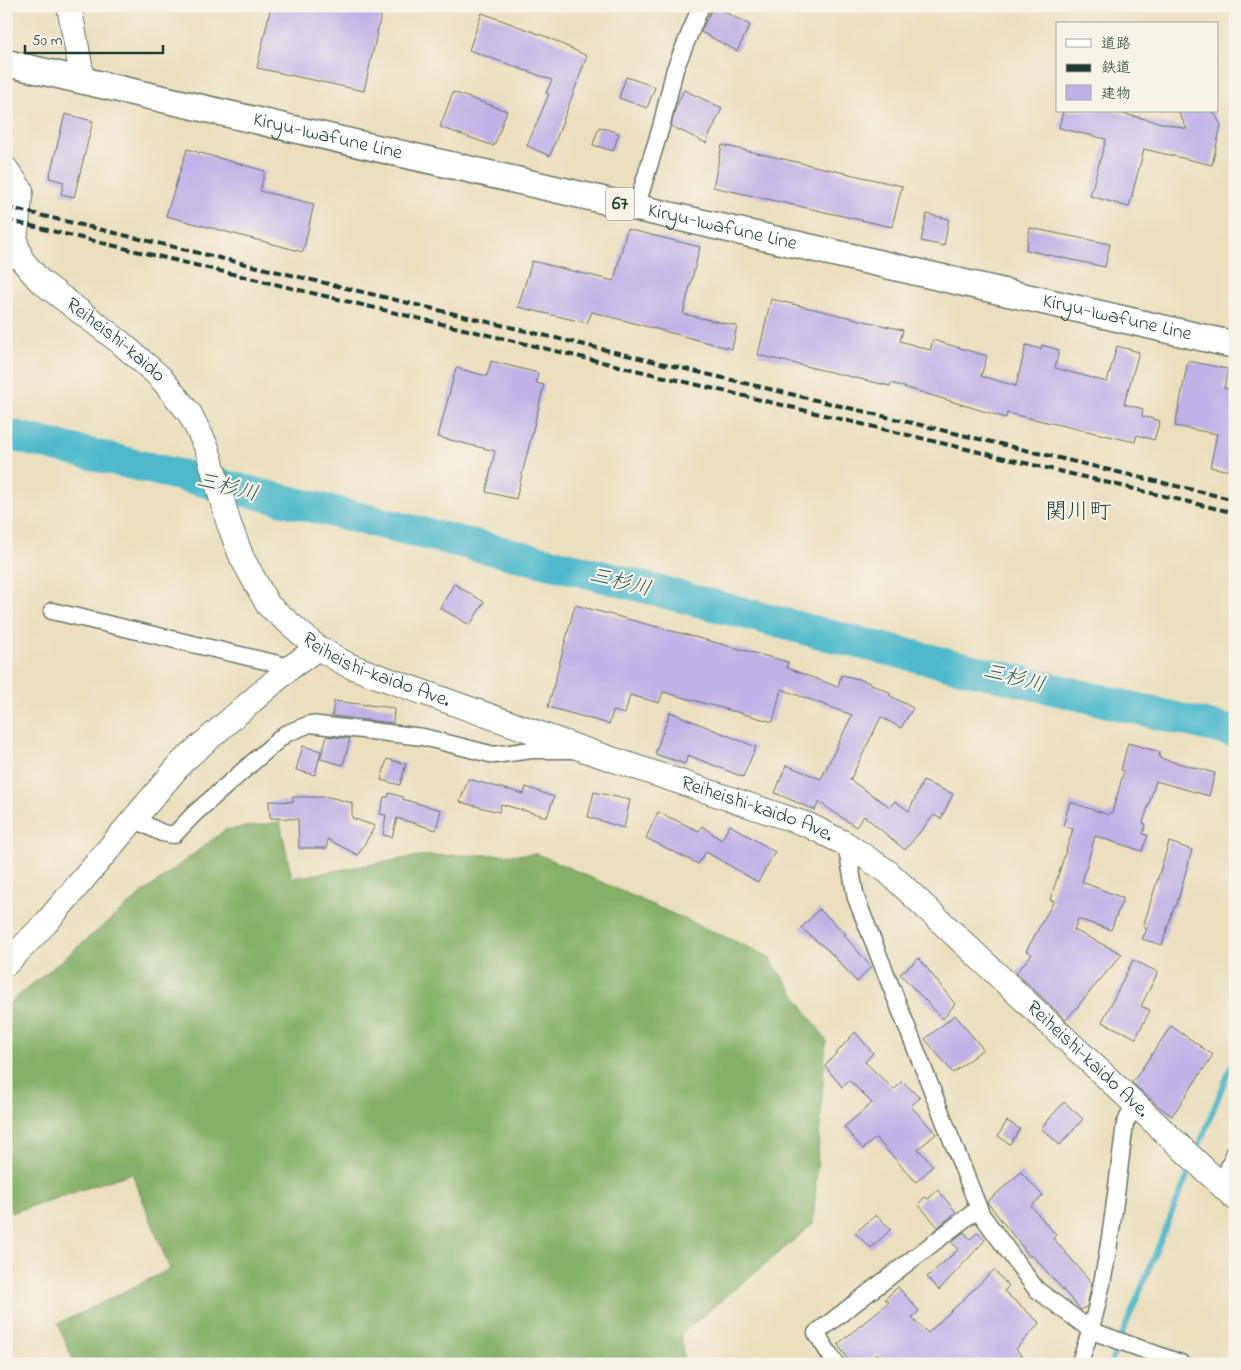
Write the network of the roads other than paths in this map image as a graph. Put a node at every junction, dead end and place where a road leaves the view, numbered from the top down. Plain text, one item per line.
1 (69, 6) edge
2 (701, 6) edge
3 (6, 63) edge
4 (83, 81) junction
5 (6, 169) edge
6 (636, 208) junction
7 (1235, 345) edge
8 (229, 524) joint
9 (52, 611) dead end
10 (318, 648) junction
11 (291, 667) junction
12 (584, 750) junction
13 (134, 819) junction
14 (846, 844) junction
15 (6, 964) edge
16 (1134, 1104) junction
17 (1235, 1152) edge
18 (1223, 1188) edge
19 (979, 1208) junction
20 (1096, 1332) junction
21 (836, 1364) edge
22 (1079, 1364) edge
23 (1183, 1364) edge

1 - 4 street
2 - 6 street
3 - 4 main road, Kiryu-Iwafune Line / 67
4 - 6 main road, Kiryu-Iwafune Line / 67
5 - 8 street, Reiheishi-kaido
6 - 7 main road, Kiryu-Iwafune Line / 67
8 - 10 street, Reiheishi-kaido Ave.
9 - 11 street
10 - 11 street
10 - 12 street, Reiheishi-kaido Ave.
11 - 13 street
12 - 13 street
12 - 14 street, Reiheishi-kaido Ave.
13 - 15 street
14 - 16 street, Reiheishi-kaido Ave.
14 - 19 street
16 - 18 street, Reiheishi-kaido Ave.
16 - 20 street
17 - 18 street
19 - 20 street
19 - 21 street
20 - 22 street
20 - 23 street

